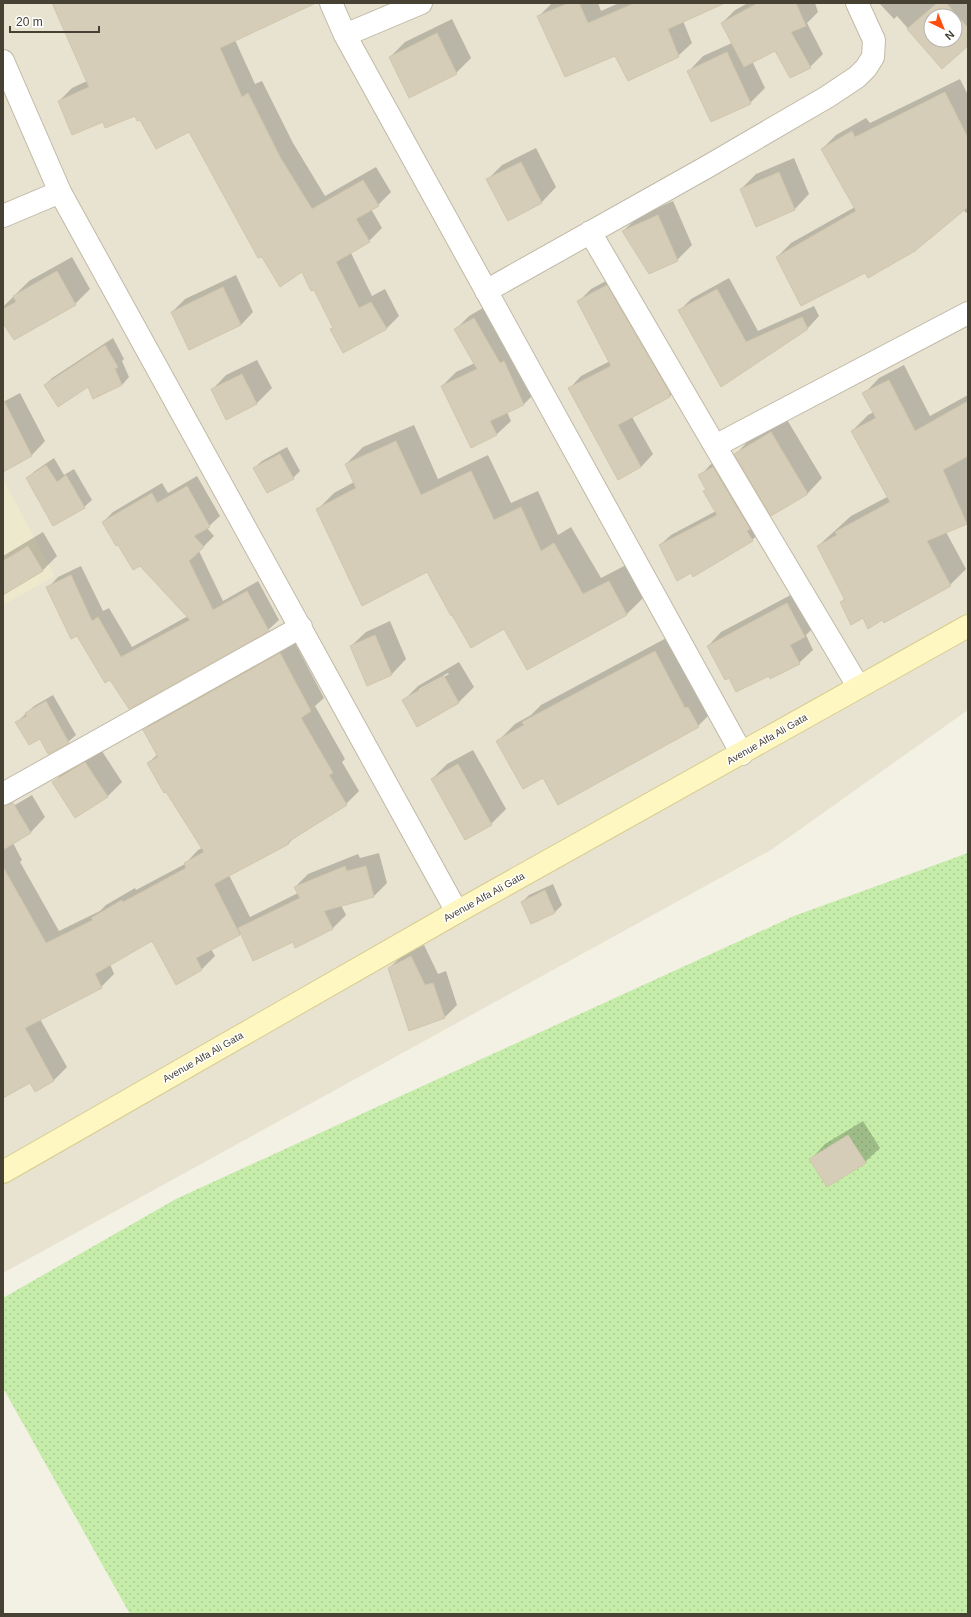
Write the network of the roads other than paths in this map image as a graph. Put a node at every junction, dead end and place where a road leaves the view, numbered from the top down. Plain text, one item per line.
1 (331, 3) edge
2 (421, 3) edge
3 (857, 3) edge
4 (344, 35) junction
5 (3, 61) edge
6 (60, 192) junction
7 (3, 216) edge
8 (590, 232) junction
9 (486, 291) junction
10 (968, 313) edge
11 (715, 446) junction
12 (968, 626) edge
13 (301, 627) junction
14 (858, 686) junction
15 (742, 754) junction
16 (3, 794) edge
17 (457, 912) junction
18 (3, 1172) edge

1 - 4 street
2 - 4 street
3 - 8 street
4 - 9 street
5 - 6 street
6 - 7 street
6 - 13 street
8 - 9 street
8 - 11 street
9 - 15 street
10 - 11 street
11 - 14 street
12 - 14 street, Avenue Alfa Ali Gata
13 - 16 street
13 - 17 street
14 - 15 street, Avenue Alfa Ali Gata
15 - 17 street, Avenue Alfa Ali Gata
17 - 18 street, Avenue Alfa Ali Gata

